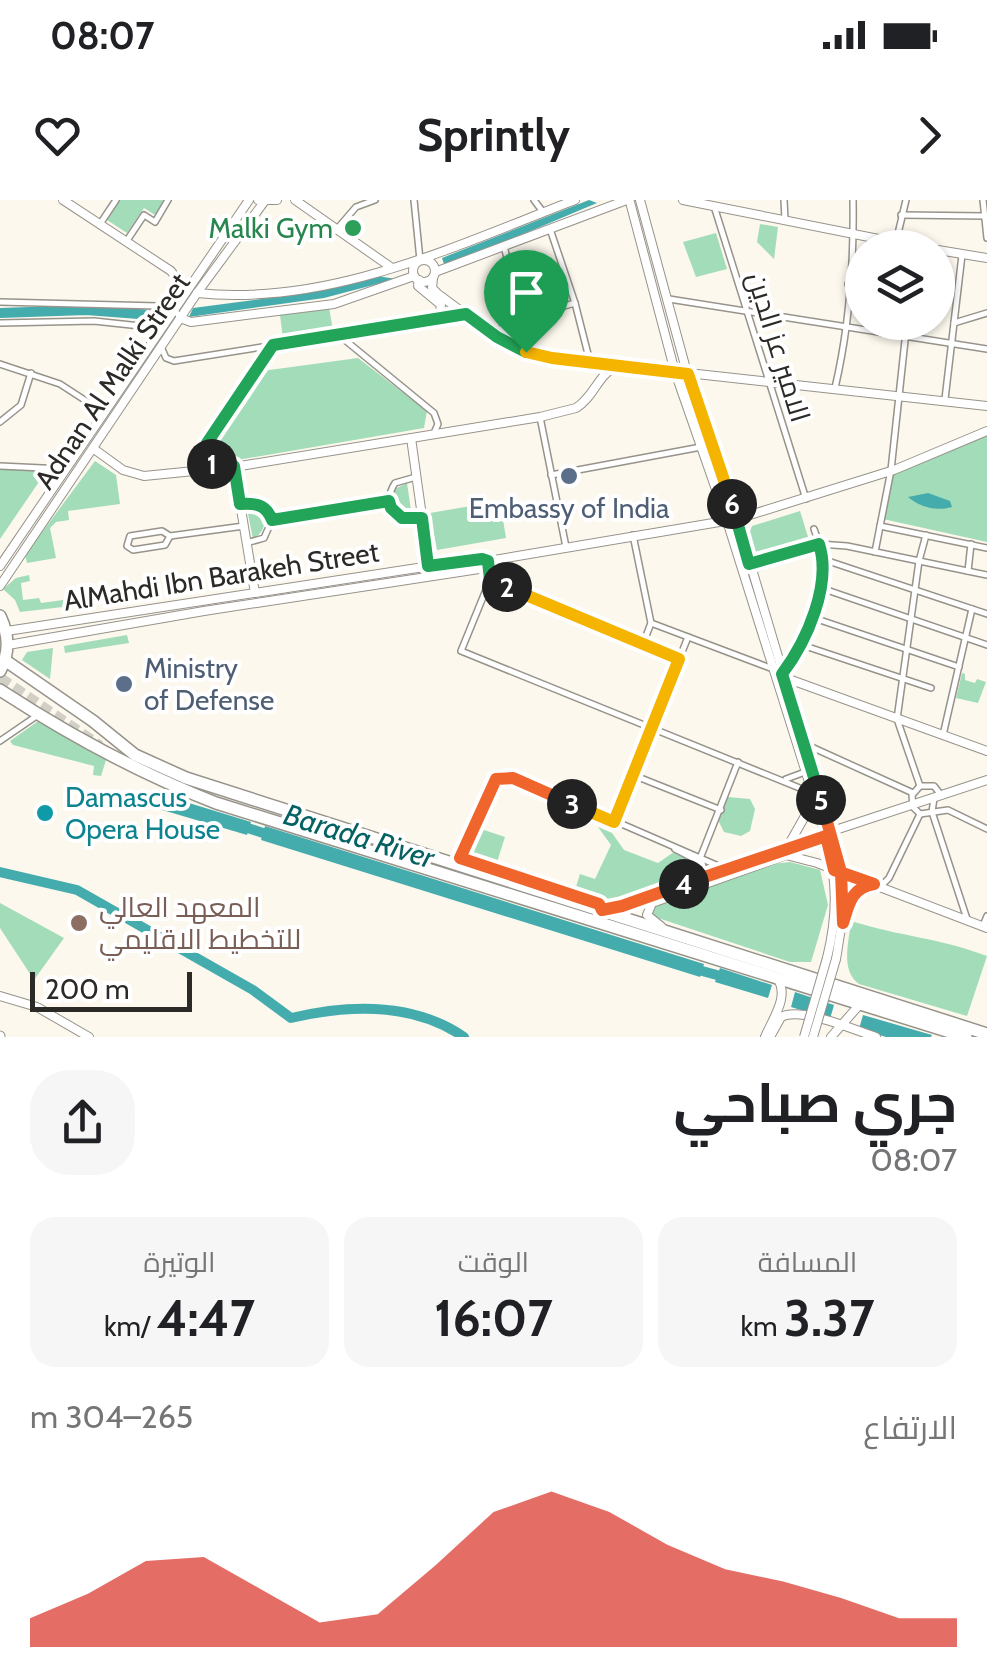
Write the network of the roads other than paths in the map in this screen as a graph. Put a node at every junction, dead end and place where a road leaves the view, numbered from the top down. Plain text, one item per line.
1 (63, 200) edge
2 (116, 200) edge
3 (168, 200) edge
4 (249, 200) edge
5 (277, 200) edge
6 (295, 200) edge
7 (375, 200) edge
8 (414, 200) edge
9 (534, 200) edge
10 (575, 200) edge
11 (683, 200) edge
12 (784, 200) edge
13 (853, 200) edge
14 (906, 200) edge
15 (983, 200) edge
16 (261, 201) edge
17 (631, 201) edge
18 (714, 206) junction
19 (543, 212) junction
20 (902, 215) junction
21 (985, 216) edge
22 (785, 220) junction
23 (100, 224) junction
24 (550, 228) junction
25 (337, 230) junction
26 (854, 230) edge
27 (899, 230) edge
28 (845, 232) edge
29 (987, 238) edge
30 (126, 242) junction
31 (504, 246) junction
32 (955, 254) edge
33 (962, 255) junction
34 (987, 258) edge
35 (420, 260) junction
36 (392, 268) junction
37 (199, 270) junction
38 (171, 271) junction
39 (434, 275) junction
40 (417, 278) junction
41 (185, 290) junction
42 (197, 294) junction
43 (667, 299) junction
44 (0, 302) edge
45 (576, 303) junction
46 (518, 305) junction
47 (172, 309) junction
48 (748, 311) junction
49 (539, 313) junction
50 (987, 313) edge
51 (466, 314) junction
52 (955, 314) edge
53 (845, 316) edge
54 (180, 318) junction
55 (438, 319) junction
56 (0, 323) edge
57 (955, 323) edge
58 (844, 326) junction
59 (158, 328) junction
60 (339, 335) junction
61 (497, 337) junction
62 (905, 340) edge
63 (935, 340) edge
64 (952, 340) edge
65 (952, 343) junction
66 (273, 345) junction
67 (162, 346) junction
68 (987, 348) edge
69 (526, 352) junction
70 (590, 362) junction
71 (672, 362) junction
72 (0, 364) edge
73 (618, 365) junction
74 (648, 368) junction
75 (687, 371) junction
76 (675, 372) junction
77 (31, 373) junction
78 (769, 380) junction
79 (597, 384) junction
80 (835, 388) junction
81 (899, 396) junction
82 (945, 400) junction
83 (987, 406) edge
84 (103, 412) junction
85 (540, 417) junction
86 (0, 422) edge
87 (987, 431) edge
88 (432, 435) junction
89 (411, 438) junction
90 (83, 442) junction
91 (700, 447) junction
92 (94, 450) junction
93 (0, 466) edge
94 (234, 466) junction
95 (220, 468) junction
96 (64, 469) junction
97 (891, 470) junction
98 (551, 475) junction
99 (416, 477) junction
100 (806, 500) junction
101 (389, 501) junction
102 (240, 504) junction
103 (422, 518) junction
104 (272, 520) junction
105 (732, 520) junction
106 (244, 526) junction
107 (880, 526) junction
108 (814, 530) dead end
109 (633, 535) junction
110 (926, 535) junction
111 (170, 536) junction
112 (246, 543) junction
113 (971, 544) junction
114 (820, 546) junction
115 (566, 547) junction
116 (987, 548) edge
117 (875, 552) junction
118 (825, 560) junction
119 (488, 561) junction
120 (919, 561) junction
121 (0, 566) edge
122 (428, 566) junction
123 (750, 567) junction
124 (968, 570) junction
125 (987, 575) edge
126 (490, 580) junction
127 (367, 582) junction
128 (356, 583) junction
129 (0, 586) edge
130 (824, 589) junction
131 (915, 590) junction
132 (255, 593) junction
133 (972, 609) junction
134 (987, 614) edge
135 (0, 616) edge
136 (811, 617) junction
137 (911, 618) junction
138 (650, 622) junction
139 (31, 628) junction
140 (7, 631) junction
141 (688, 636) junction
142 (966, 637) junction
143 (34, 640) junction
144 (642, 644) junction
145 (799, 644) junction
146 (8, 645) junction
147 (987, 645) edge
148 (906, 650) junction
149 (679, 659) junction
150 (3, 666) edge
151 (959, 667) junction
152 (780, 673) junction
153 (902, 680) junction
154 (931, 688) dead end
155 (0, 690) edge
156 (38, 715) junction
157 (896, 718) junction
158 (652, 728) junction
159 (942, 735) junction
160 (0, 741) edge
161 (804, 743) junction
162 (987, 751) edge
163 (738, 762) junction
164 (805, 772) junction
165 (633, 775) junction
166 (783, 780) junction
167 (987, 780) edge
168 (920, 786) junction
169 (913, 793) junction
170 (938, 796) junction
171 (813, 797) junction
172 (912, 805) junction
173 (721, 810) junction
174 (932, 812) junction
175 (920, 814) junction
176 (614, 822) junction
177 (987, 829) edge
178 (824, 836) junction
179 (787, 851) junction
180 (700, 860) junction
181 (459, 861) junction
182 (726, 869) junction
183 (838, 871) junction
184 (706, 876) junction
185 (877, 886) junction
186 (602, 910) junction
187 (987, 916) edge
188 (968, 921) junction
189 (843, 923) junction
190 (985, 927) edge
191 (666, 929) junction
192 (832, 959) junction
193 (774, 976) junction
194 (0, 996) edge
195 (861, 1003) junction
196 (842, 1023) junction
197 (987, 1034) edge
198 (89, 1037) edge
199 (768, 1037) edge
200 (804, 1037) edge
201 (813, 1037) edge
202 (832, 1037) edge
203 (876, 1037) edge
204 (966, 1037) edge

1 - 23 main road
2 - 23 street
3 - 30 street
4 - 37 main road, Adnan Al Malki Street
5 - 16 main road
6 - 25 main road
7 - 25 street
8 - 35 street
9 - 19 street
10 - 19 main road
11 - 18 main road
12 - 22 street
13 - 26 street
14 - 20 street
15 - 21 street
16 - 42 main road, Adnan Al Malki Street
17 - 24 main road
17 - 43 main road
17 - 71 main road
18 - 22 main road
18 - 48 street, الامير عز الدين
19 - 35 main road
20 - 21 street
20 - 27 street
21 - 29 street
22 - 28 main road
23 - 30 main road
24 - 31 main road
24 - 45 street
25 - 36 main road
30 - 38 main road
31 - 39 main road
31 - 46 street
32 - 33 main road
33 - 34 main road
33 - 52 street
35 - 36 main road
35 - 39 main road
35 - 40 main road
36 - 42 main road
37 - 38 main road
37 - 41 main road, Adnan Al Malki Street
38 - 41 main road
39 - 40 main road
39 - 51 main road
40 - 54 main road
40 - 55 main road
41 - 47 main road, Adnan Al Malki Street
42 - 54 main road, Adnan Al Malki Street
43 - 48 street
43 - 75 main road
44 - 47 street
45 - 49 street
45 - 70 street
46 - 49 street
46 - 61 street
47 - 54 street
47 - 59 main road, Adnan Al Malki Street
48 - 58 street
48 - 78 street, الامير عز الدين
49 - 69 street
50 - 57 street
51 - 55 main road
51 - 61 main road
53 - 58 street
54 - 67 main road, Adnan Al Malki Street
55 - 60 street
56 - 59 street
58 - 80 street
59 - 84 main road, Adnan Al Malki Street
60 - 66 street
60 - 88 street
61 - 69 main road
62 - 81 street
63 - 65 street
64 - 65 street
65 - 68 street
65 - 82 street
66 - 67 street
66 - 95 street
67 - 92 main road, Adnan Al Malki Street
69 - 70 main road
70 - 73 main road
70 - 79 main road
71 - 74 main road
71 - 75 main road
71 - 76 main road
72 - 77 street
73 - 74 main road
73 - 79 main road
74 - 76 main road
75 - 76 main road
75 - 78 main road
75 - 105 main road
76 - 91 main road
77 - 84 street
77 - 86 street
78 - 80 main road
78 - 100 street, الامير عز الدين
79 - 85 main road
80 - 81 main road
81 - 82 main road
81 - 97 street
82 - 83 main road
84 - 90 main road, Adnan Al Malki Street
85 - 88 main road
85 - 98 street
87 - 97 main road, AlMahdi Ibn Barakeh Street
88 - 89 main road
89 - 94 main road
89 - 99 main road
90 - 92 main road
90 - 96 main road, Adnan Al Malki Street
91 - 98 street
91 - 105 main road
92 - 95 main road
92 - 129 main road, Adnan Al Malki Street
93 - 96 street
94 - 95 main road
94 - 102 main road
96 - 121 main road, Adnan Al Malki Street
97 - 100 main road, AlMahdi Ibn Barakeh Street
97 - 107 street
98 - 115 street
99 - 101 street
99 - 103 main road
100 - 105 main road, AlMahdi Ibn Barakeh Street
101 - 103 street
101 - 104 street
102 - 104 street
102 - 106 main road
103 - 122 main road
104 - 112 street
105 - 109 main road, AlMahdi Ibn Barakeh Street
105 - 123 main road
105 - 152 main road
106 - 111 street
106 - 112 main road
107 - 110 street
107 - 117 street
108 - 114 street
109 - 115 main road, AlMahdi Ibn Barakeh Street
109 - 138 street
110 - 113 street
110 - 120 street
111 - 111 street
112 - 132 main road
113 - 116 street
113 - 124 street
114 - 117 street
114 - 118 street
114 - 123 street
115 - 119 main road, AlMahdi Ibn Barakeh Street
117 - 120 street
118 - 130 street
118 - 131 street
119 - 122 main road, AlMahdi Ibn Barakeh Street
119 - 126 street
119 - 127 main road
120 - 124 street
120 - 131 street
122 - 127 main road, AlMahdi Ibn Barakeh Street
123 - 152 main road
124 - 125 street
126 - 144 street
126 - 158 street
127 - 128 main road
128 - 132 main road, AlMahdi Ibn Barakeh Street
128 - 143 main road
130 - 136 street
130 - 137 street
131 - 133 street
131 - 137 street
132 - 139 main road, AlMahdi Ibn Barakeh Street
133 - 134 street
133 - 142 street
135 - 140 highway
136 - 145 street
136 - 148 street
137 - 142 street
137 - 148 street
138 - 141 street
138 - 144 street
139 - 140 main road, AlMahdi Ibn Barakeh Street
139 - 143 main road
140 - 146 highway
141 - 149 street
141 - 152 street
142 - 147 street
142 - 151 street
143 - 146 main road
144 - 149 street
145 - 152 street
145 - 153 street
146 - 150 highway
148 - 151 street
148 - 153 street
149 - 158 street
150 - 181 highway
151 - 159 street
152 - 157 main road
152 - 161 main road
152 - 164 main road
153 - 154 street
153 - 157 street
155 - 156 highway
156 - 160 street
156 - 193 highway
157 - 159 main road
157 - 168 street
158 - 163 street
158 - 165 street
159 - 162 main road
161 - 169 street
161 - 178 main road
163 - 166 street
163 - 173 street
164 - 166 street
164 - 171 main road
165 - 173 street
165 - 176 street
166 - 171 street
167 - 170 main road
168 - 169 street
168 - 170 street
169 - 172 street
170 - 172 main road
170 - 174 street
171 - 178 main road
171 - 179 main road
172 - 175 street
172 - 178 main road
173 - 180 street
174 - 175 street
174 - 177 street
174 - 188 street
175 - 185 street
176 - 180 street
176 - 181 street
178 - 179 main road
178 - 183 main road
179 - 182 main road
179 - 183 main road
179 - 191 main road
180 - 182 street
180 - 184 street
181 - 186 highway
182 - 184 main road
183 - 185 main road
183 - 189 main road
183 - 192 main road
184 - 186 main road
185 - 188 main road
185 - 189 main road
186 - 191 highway
187 - 190 street
188 - 190 main road
189 - 192 main road
191 - 197 highway
192 - 200 main road, bridge
192 - 201 main road, bridge
193 - 195 highway
193 - 199 main road
194 - 198 main road
195 - 196 main road
195 - 204 highway
196 - 199 main road
196 - 202 main road
196 - 203 main road

